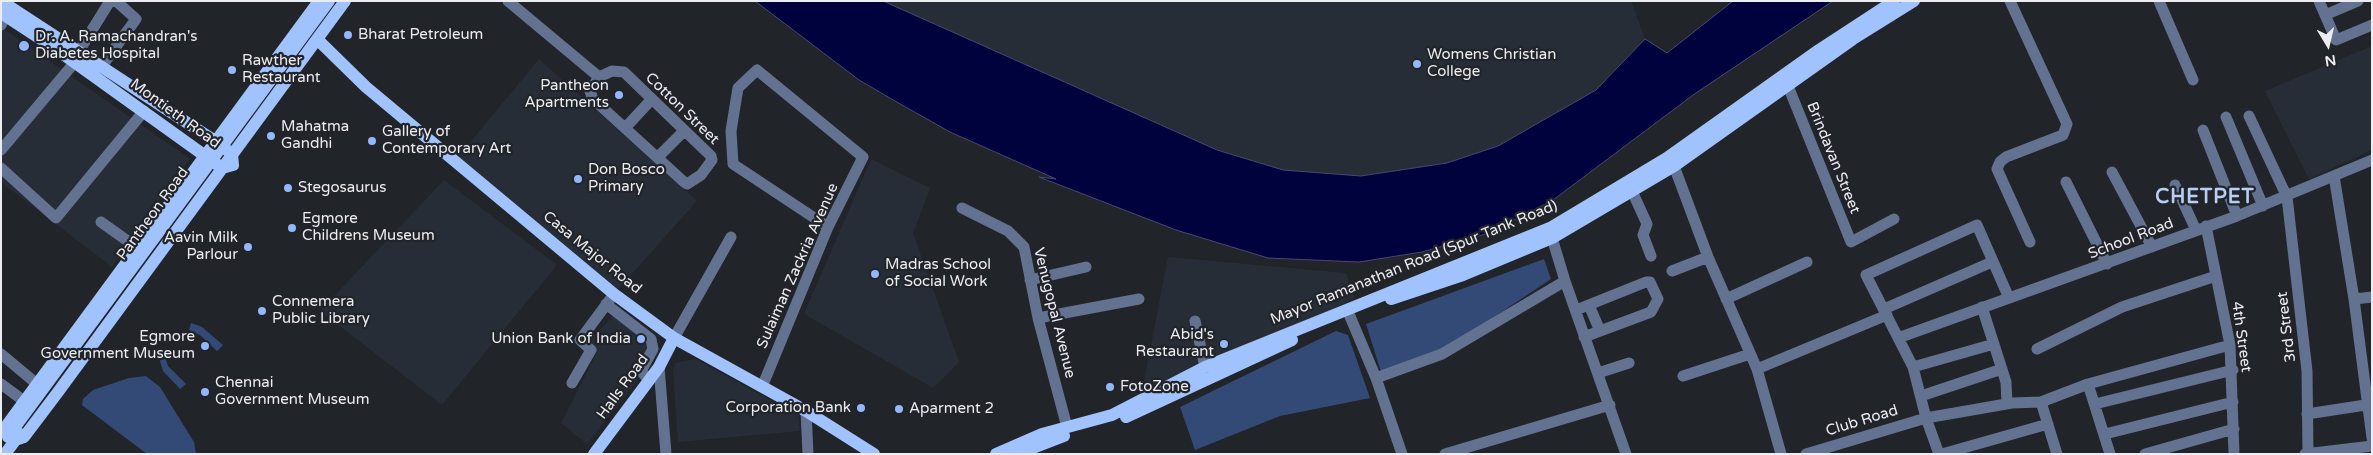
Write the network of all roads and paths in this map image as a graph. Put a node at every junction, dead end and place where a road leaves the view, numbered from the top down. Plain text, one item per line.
1 (1, 1) edge
2 (110, 1) edge
3 (116, 1) edge
4 (319, 1) edge
5 (329, 1) edge
6 (338, 1) edge
7 (345, 1) edge
8 (508, 1) edge
9 (1894, 1) edge
10 (1914, 1) edge
11 (2010, 1) edge
12 (2159, 1) edge
13 (2319, 1) edge
14 (2358, 1) edge
15 (2326, 15) junction
16 (3, 18) edge
17 (2372, 25) edge
18 (318, 40) junction
19 (79, 58) junction
20 (102, 66) junction
21 (599, 77) junction
22 (2193, 80) dead end
23 (1788, 86) junction
24 (651, 100) junction
25 (244, 101) junction
26 (144, 112) junction
27 (262, 115) junction
28 (2249, 116) dead end
29 (2226, 117) dead end
30 (626, 127) junction
31 (684, 130) junction
32 (2203, 130) dead end
33 (215, 141) junction
34 (1, 150) edge
35 (204, 155) junction
36 (658, 157) junction
37 (2372, 160) edge
38 (229, 162) junction
39 (1671, 162) junction
40 (1, 168) edge
41 (2112, 172) dead end
42 (2334, 176) junction
43 (2066, 182) dead end
44 (2175, 185) dead end
45 (1632, 191) junction
46 (2287, 197) junction
47 (2263, 206) junction
48 (962, 208) dead end
49 (2237, 216) junction
50 (1894, 219) dead end
51 (101, 222) dead end
52 (828, 227) junction
53 (2201, 228) junction
54 (1552, 233) junction
55 (731, 237) dead end
56 (2030, 242) dead end
57 (136, 247) junction
58 (2152, 247) junction
59 (1650, 256) dead end
60 (1708, 257) junction
61 (1807, 262) dead end
62 (1992, 262) junction
63 (2108, 264) junction
64 (1086, 267) dead end
65 (1672, 271) dead end
66 (2216, 276) junction
67 (1030, 280) junction
68 (1565, 280) junction
69 (2372, 297) edge
70 (2010, 298) junction
71 (610, 299) junction
72 (1138, 299) dead end
73 (1726, 299) junction
74 (2354, 299) junction
75 (1589, 305) junction
76 (1982, 307) junction
77 (1576, 310) junction
78 (1885, 312) junction
79 (1348, 314) junction
80 (1038, 318) junction
81 (1195, 320) dead end
82 (658, 326) junction
83 (1600, 331) junction
84 (1584, 337) junction
85 (1898, 338) junction
86 (678, 341) junction
87 (1994, 344) junction
88 (2230, 345) junction
89 (2037, 348) dead end
90 (1, 354) edge
91 (1750, 354) junction
92 (1629, 363) dead end
93 (660, 365) junction
94 (1913, 366) junction
95 (1205, 367) junction
96 (1756, 369) junction
97 (2002, 369) junction
98 (2233, 370) junction
99 (1598, 373) junction
100 (1683, 376) dead end
101 (1376, 378) junction
102 (649, 380) junction
103 (572, 382) dead end
104 (1, 384) edge
105 (37, 384) junction
106 (2088, 384) junction
107 (762, 387) junction
108 (1921, 396) junction
109 (24, 401) junction
110 (2040, 402) junction
111 (2233, 402) junction
112 (2007, 404) junction
113 (2095, 404) junction
114 (2369, 404) edge
115 (1610, 405) junction
116 (806, 411) junction
117 (2307, 414) junction
118 (1926, 418) junction
119 (2048, 424) junction
120 (1066, 427) junction
121 (2234, 429) junction
122 (2105, 434) junction
123 (12, 436) edge
124 (2372, 438) edge
125 (2372, 446) edge
126 (2330, 453) edge
127 (5, 454) edge
128 (594, 454) edge
129 (666, 454) edge
130 (808, 454) edge
131 (874, 454) edge
132 (996, 454) edge
133 (1017, 454) edge
134 (1402, 454) edge
135 (1445, 454) edge
136 (1626, 454) edge
137 (1781, 454) edge
138 (1806, 454) edge
139 (1941, 454) edge
140 (2057, 454) edge
141 (2110, 454) edge
142 (2145, 454) edge
143 (2234, 454) edge
144 (2307, 454) edge

1 - 19 main road
2 - 19 street
3 - 20 street
4 - 25 main road
5 - 123 main road, Pantheon Road, bridge
6 - 123 main road, Pantheon Road
7 - 18 main road
8 - 21 street
9 - 39 main road, Mayor Ramanathan Road (Spur Tank Road)
10 - 23 main road, Mayor Ramanathan Road (Spur Tank Road)
11 - 56 street
12 - 22 street
13 - 15 street
14 - 15 street
15 - 17 street
16 - 19 main road, Montieth Road
18 - 27 main road
18 - 71 main road, Casa Major Road
19 - 20 main road
19 - 26 main road, Montieth Road
19 - 34 street
20 - 33 main road
21 - 24 street, Cotton Street
21 - 30 street, Cotton Street
23 - 39 main road, Mayor Ramanathan Road (Spur Tank Road)
23 - 50 street, Brindavan Street
24 - 30 street
24 - 31 street, Cotton Street
25 - 27 main road
25 - 33 main road
26 - 35 main road, Montieth Road
26 - 40 street
27 - 38 main road
28 - 46 street, 3rd Street
29 - 47 street
30 - 36 street, Cotton Street
31 - 36 street
31 - 36 street, Cotton Street
32 - 49 street
33 - 35 main road
33 - 38 main road
35 - 38 main road, Montieth Road
35 - 57 main road
37 - 42 street, School Road
38 - 123 main road
39 - 45 main road, Mayor Ramanathan Road (Spur Tank Road)
39 - 54 main road, Mayor Ramanathan Road (Spur Tank Road)
39 - 60 street
41 - 58 street
42 - 46 street, School Road
42 - 74 street
43 - 63 street
44 - 53 street, 4th Street
45 - 54 main road, Mayor Ramanathan Road (Spur Tank Road)
45 - 59 street
46 - 47 street, School Road
46 - 117 street, 3rd Street
47 - 49 street, School Road
48 - 67 street, Venugopal Avenue
49 - 53 street, School Road
51 - 57 street
52 - 52 street, Sulaiman Zackria Avenue
52 - 107 street, Sulaiman Zackria Avenue
53 - 58 street, School Road
53 - 66 street, 4th Street
54 - 68 street
54 - 79 main road, Mayor Ramanathan Road (Spur Tank Road)
54 - 95 main road, Mayor Ramanathan Road (Spur Tank Road)
55 - 86 street
57 - 105 main road
58 - 63 street, School Road
60 - 65 street
60 - 73 street
61 - 73 street
62 - 70 street
62 - 78 street
62 - 78 street
63 - 70 street, School Road
64 - 67 street
66 - 88 street, 4th Street
66 - 89 street
67 - 80 street, Venugopal Avenue
68 - 77 street
68 - 101 street
69 - 74 street
70 - 76 street, School Road
71 - 82 main road, Casa Major Road
71 - 102 street
71 - 103 street
72 - 80 street
73 - 91 street
74 - 114 street
75 - 77 street
75 - 83 street
75 - 83 street
76 - 85 street, School Road
76 - 87 street
77 - 84 street
78 - 85 street
78 - 96 street
79 - 101 street
79 - 133 main road, Mayor Ramanathan Road (Spur Tank Road)
80 - 120 street, Venugopal Avenue
81 - 95 street
82 - 86 main road, Casa Major Road
82 - 93 main road
83 - 84 street
84 - 99 street
85 - 94 street
86 - 93 main road, Halls Road
86 - 107 main road, Casa Major Road
87 - 94 street
87 - 97 street
88 - 98 street, 4th Street
88 - 106 street, Club Road
90 - 105 street
91 - 96 street
91 - 100 street
92 - 99 street
93 - 102 main road, Halls Road
93 - 129 street
94 - 108 street
95 - 120 main road, Mayor Ramanathan Road (Spur Tank Road)
96 - 137 street
97 - 108 street
97 - 112 street
98 - 111 street, 4th Street
98 - 113 street
99 - 115 street
101 - 134 street
102 - 128 main road, Halls Road
104 - 109 street
105 - 109 main road
106 - 110 street, Club Road
106 - 113 street
107 - 116 main road, Casa Major Road
108 - 118 street
109 - 123 main road
110 - 112 street, Club Road
110 - 119 street
111 - 121 street, 4th Street
111 - 122 street
112 - 118 street, Club Road
113 - 122 street
114 - 117 street
114 - 124 street
115 - 135 street
115 - 136 street
116 - 130 street
116 - 131 main road, Casa Major Road
117 - 144 street, 3rd Street
118 - 138 street, Club Road
118 - 139 street
119 - 139 street
119 - 140 street
120 - 132 main road, Mayor Ramanathan Road (Spur Tank Road)
121 - 142 street
121 - 143 street, 4th Street
122 - 141 street
123 - 127 main road, Pantheon Road
125 - 126 street
126 - 144 street

